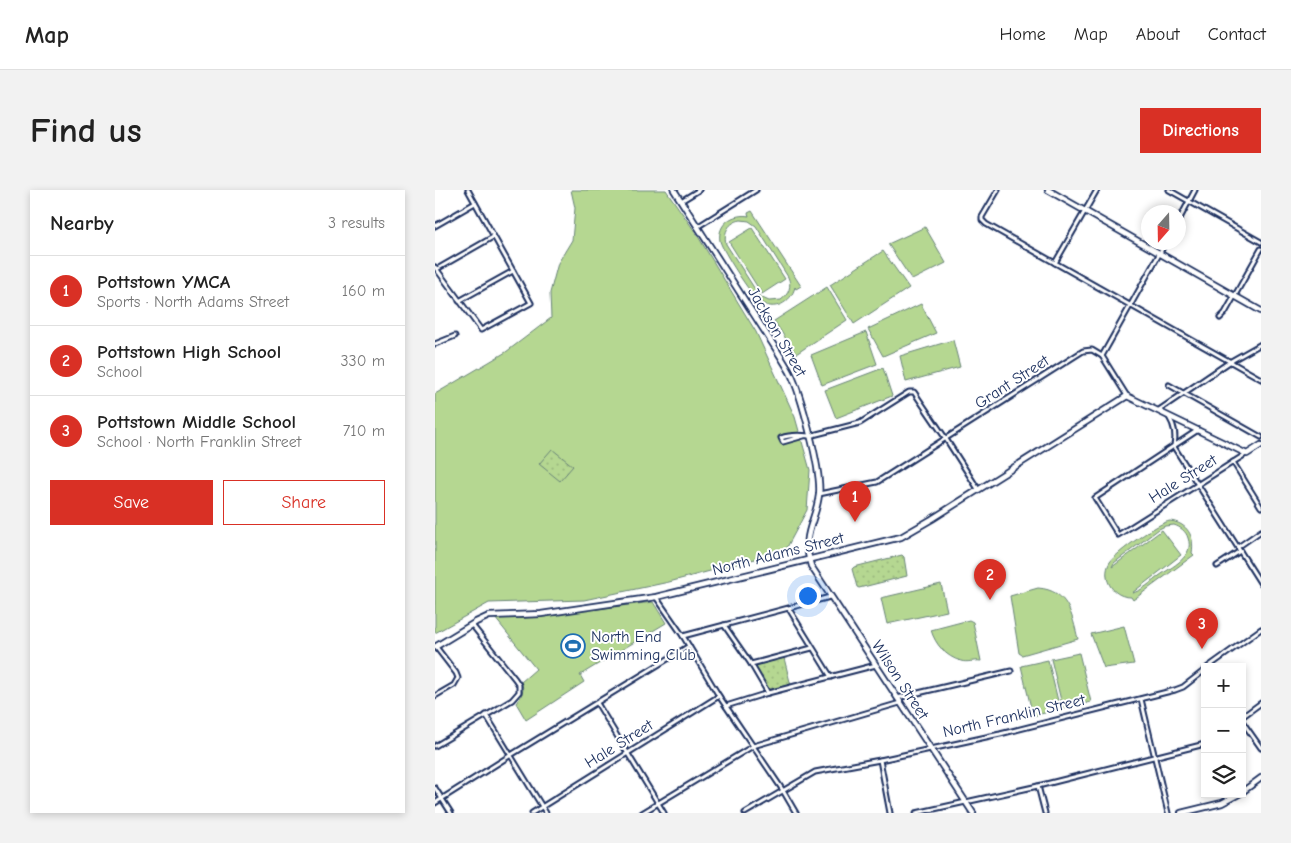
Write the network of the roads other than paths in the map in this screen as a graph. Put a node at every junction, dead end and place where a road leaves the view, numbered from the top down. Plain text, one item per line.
1 (468, 190) edge
2 (674, 190) edge
3 (699, 190) edge
4 (756, 190) edge
5 (998, 190) edge
6 (1048, 190) edge
7 (1097, 190) edge
8 (1169, 190) edge
9 (1195, 190) edge
10 (681, 201) junction
11 (1189, 201) junction
12 (475, 203) junction
13 (1186, 207) edge
14 (1085, 210) junction
15 (435, 226) edge
16 (697, 227) junction
17 (493, 237) junction
18 (1261, 242) edge
19 (1261, 249) edge
20 (1162, 250) edge
21 (1160, 253) junction
22 (1055, 263) junction
23 (436, 268) edge
24 (513, 271) junction
25 (1234, 297) junction
26 (459, 301) junction
27 (1131, 305) junction
28 (1261, 311) edge
29 (1219, 318) dead end
30 (455, 336) dead end
31 (435, 344) edge
32 (1261, 344) edge
33 (1102, 356) junction
34 (1231, 361) junction
35 (1261, 379) edge
36 (1169, 385) dead end
37 (1184, 394) junction
38 (1127, 396) junction
39 (1159, 410) junction
40 (1167, 414) junction
41 (1198, 430) junction
42 (807, 436) junction
43 (1261, 437) edge
44 (946, 439) junction
45 (1261, 444) edge
46 (1174, 447) junction
47 (1247, 454) junction
48 (1233, 462) junction
49 (1197, 485) junction
50 (978, 490) junction
51 (819, 494) junction
52 (1261, 507) edge
53 (1261, 531) edge
54 (1239, 549) junction
55 (809, 560) junction
56 (1217, 566) dead end
57 (1261, 584) edge
58 (656, 597) junction
59 (830, 597) junction
60 (789, 609) junction
61 (472, 625) junction
62 (724, 625) junction
63 (1261, 629) edge
64 (683, 636) junction
65 (435, 646) edge
66 (689, 646) junction
67 (812, 648) junction
68 (1214, 663) edge
69 (751, 664) junction
70 (875, 666) junction
71 (1011, 671) dead end
72 (1201, 673) edge
73 (831, 677) junction
74 (768, 693) junction
75 (435, 696) edge
76 (719, 696) junction
77 (1141, 699) junction
78 (898, 701) junction
79 (597, 702) junction
80 (1261, 702) edge
81 (725, 706) junction
82 (1246, 714) edge
83 (486, 715) junction
84 (1246, 727) edge
85 (1201, 745) edge
86 (435, 746) edge
87 (753, 746) junction
88 (1261, 748) edge
89 (931, 749) junction
90 (627, 753) junction
91 (511, 754) junction
92 (1155, 757) junction
93 (880, 760) junction
94 (1261, 778) edge
95 (1038, 786) junction
96 (435, 788) edge
97 (1246, 789) edge
98 (783, 790) junction
99 (1231, 798) edge
100 (442, 799) junction
101 (658, 802) junction
102 (435, 803) edge
103 (966, 803) junction
104 (542, 807) junction
105 (451, 813) edge
106 (532, 813) edge
107 (546, 813) edge
108 (642, 813) edge
109 (664, 813) edge
110 (745, 813) edge
111 (797, 813) edge
112 (890, 813) edge
113 (916, 813) edge
114 (973, 813) edge
115 (1045, 813) edge
116 (1168, 813) edge
117 (1181, 813) edge

1 - 12 street
2 - 10 street, Jackson Street
3 - 10 street
4 - 16 street
5 - 22 street
6 - 14 street
7 - 14 street
8 - 11 street
9 - 11 street
10 - 16 street, Jackson Street
11 - 13 street
11 - 18 street
12 - 15 street
12 - 17 street
14 - 21 street
14 - 22 street
16 - 42 street, Jackson Street
17 - 23 street
17 - 24 street
19 - 25 street
20 - 21 street
21 - 25 street
21 - 27 street
22 - 27 street
23 - 26 street
24 - 26 street
24 - 26 street
25 - 28 street
25 - 29 street
27 - 33 street
27 - 34 street
30 - 31 street
32 - 34 street
33 - 38 street
33 - 44 street, Grant Street
34 - 35 street
34 - 37 street
36 - 37 street
37 - 39 street
37 - 43 street
38 - 39 street
38 - 50 street, North Adams Street
39 - 40 street
40 - 41 street
40 - 46 street
41 - 46 street
41 - 47 street
42 - 42 street
42 - 44 street
42 - 51 street, Jackson Street
44 - 50 street
44 - 51 street, Grant Street
45 - 47 street, Hale Street
46 - 49 street
46 - 49 street, Hale Street
47 - 48 street, Hale Street
48 - 49 street, Hale Street
48 - 52 street
49 - 54 street
50 - 55 street, North Adams Street
51 - 55 street, Jackson Street
53 - 54 street
54 - 56 street
54 - 57 street
55 - 58 street, North Adams Street
55 - 59 street, Wilson Street
58 - 61 street, North Adams Street
58 - 64 street
59 - 60 street
59 - 70 street, Wilson Street
60 - 62 street
60 - 67 street
61 - 65 street, North Adams Street
61 - 83 street
62 - 64 street
62 - 69 street
63 - 68 street
64 - 66 street
65 - 75 street
66 - 76 street
66 - 79 street
67 - 69 street
67 - 73 street
69 - 74 street
70 - 73 street
70 - 78 street, Wilson Street
71 - 78 street
72 - 77 street, North Franklin Street
73 - 74 street
74 - 81 street
76 - 81 street
76 - 90 street, Hale Street
77 - 89 street, North Franklin Street
77 - 92 street
78 - 87 street
78 - 89 street, Wilson Street
79 - 90 street
79 - 91 street
80 - 82 street
81 - 87 street
83 - 86 street
83 - 91 street
84 - 88 street
85 - 92 street
87 - 98 street
87 - 101 street
89 - 93 street, North Franklin Street
89 - 103 street, Wilson Street
90 - 101 street
90 - 104 street, Hale Street
91 - 100 street
91 - 104 street
92 - 95 street
92 - 116 street
93 - 98 street, North Franklin Street
93 - 112 street
94 - 97 street
95 - 103 street
95 - 115 street
96 - 100 street
98 - 110 street, North Franklin Street
98 - 111 street
99 - 117 street
100 - 102 street
100 - 105 street
101 - 108 street
101 - 109 street
103 - 113 street
103 - 114 street, Wilson Street
104 - 106 street, Hale Street
104 - 107 street

